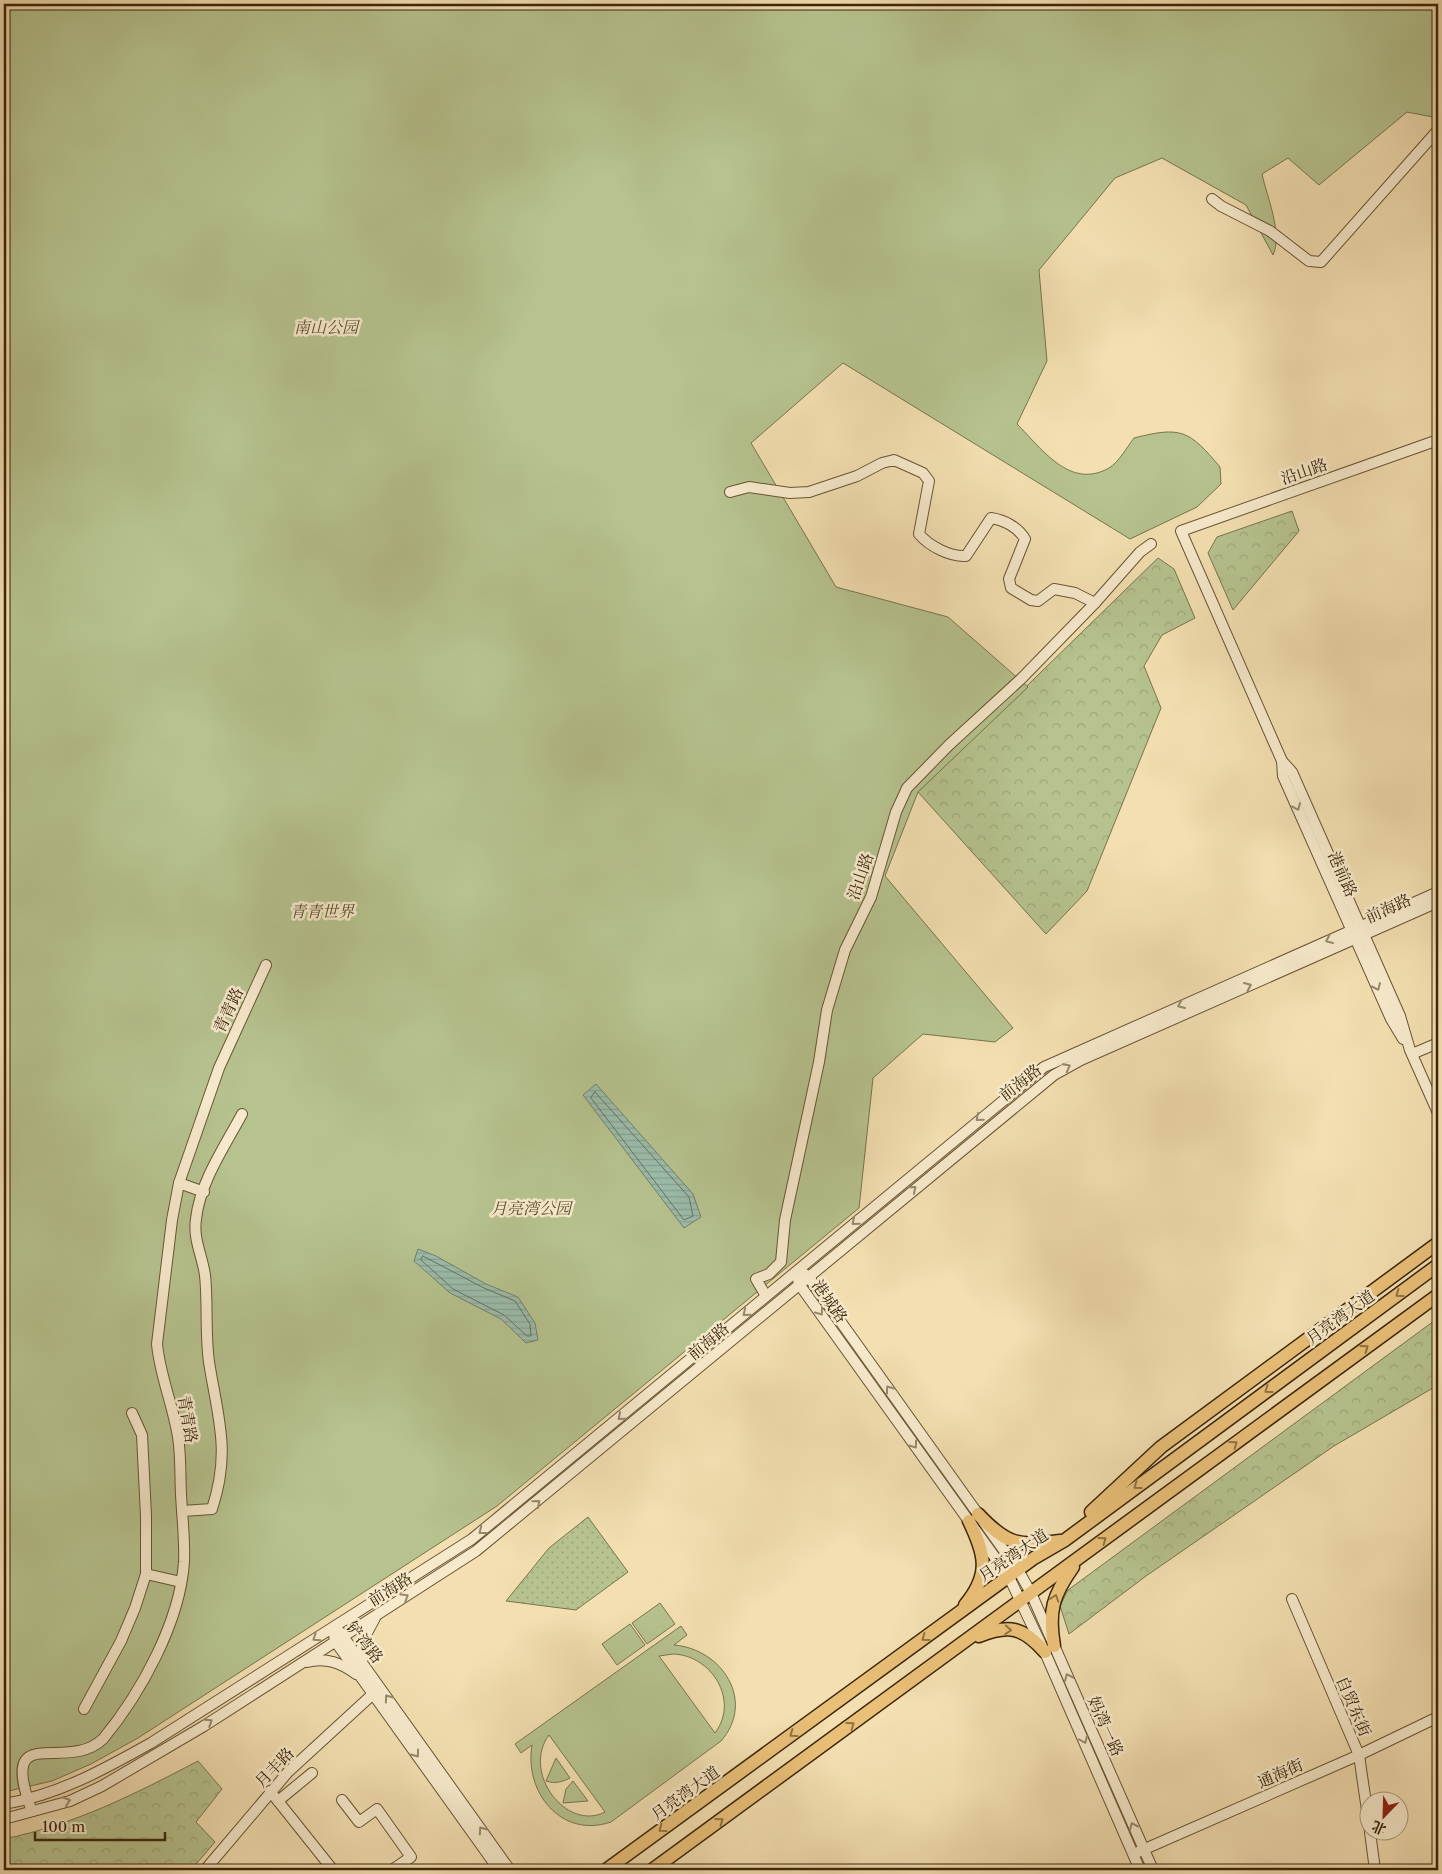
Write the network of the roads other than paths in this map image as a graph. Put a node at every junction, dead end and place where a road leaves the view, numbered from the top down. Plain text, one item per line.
1 (1438, 130) edge
2 (1212, 199) dead end
3 (1438, 440) edge
4 (730, 492) dead end
5 (1181, 531) joint
6 (1151, 544) dead end
7 (1096, 603) junction
8 (1438, 892) edge
9 (1438, 902) edge
10 (1358, 933) junction
11 (266, 965) dead end
12 (1438, 1043) edge
13 (1411, 1052) junction
14 (242, 1114) dead end
15 (1438, 1114) edge
16 (179, 1183) junction
17 (204, 1192) junction
18 (1438, 1243) edge
19 (1438, 1265) edge
20 (797, 1270) junction
21 (808, 1276) junction
22 (799, 1284) junction
23 (1438, 1295) edge
24 (766, 1296) junction
25 (132, 1413) dead end
26 (182, 1511) junction
27 (973, 1517) junction
28 (1070, 1536) junction
29 (1087, 1552) junction
30 (146, 1574) junction
31 (1014, 1574) junction
32 (181, 1582) junction
33 (1026, 1597) junction
34 (1292, 1599) dead end
35 (379, 1613) junction
36 (953, 1618) junction
37 (333, 1627) junction
38 (344, 1635) junction
39 (335, 1641) junction
40 (965, 1641) junction
41 (1049, 1649) junction
42 (362, 1661) junction
43 (298, 1665) junction
44 (361, 1677) junction
45 (373, 1694) junction
46 (84, 1709) dead end
47 (1438, 1717) edge
48 (1359, 1755) junction
49 (312, 1773) dead end
50 (270, 1791) junction
51 (1364, 1792) edge
52 (28, 1800) junction
53 (278, 1800) junction
54 (342, 1800) dead end
55 (4, 1804) edge
56 (32, 1812) junction
57 (4, 1819) edge
58 (1371, 1842) edge
59 (1144, 1849) junction
60 (1133, 1854) junction
61 (205, 1870) edge
62 (333, 1870) edge
63 (392, 1870) edge
64 (499, 1870) edge
65 (510, 1870) edge
66 (606, 1870) edge
67 (652, 1870) edge
68 (1140, 1870) edge
69 (1153, 1870) edge
70 (1375, 1870) edge

1 - 2 street
3 - 5 street, 沿山路
4 - 7 street
5 - 10 street, 港前路
6 - 7 street, 沿山路
7 - 24 street, 沿山路
8 - 10 street, 前海路
9 - 10 street, 前海路
10 - 13 street, 港前路
10 -> 20 street, 前海路
21 -> 10 street, 前海路
11 - 16 street, 青青路
12 - 13 street
13 - 15 street, 港前路
14 - 17 street
16 - 17 street
16 - 26 street, 青青路
17 - 26 street
18 - 28 main road
19 -> 28 main road, 月亮湾大道
20 - 21 street, 港城路
20 - 22 street, 港城路
20 - 24 street, 前海路
21 - 22 street, 前海路
27 -> 21 street, 港城路
22 -> 27 street, 港城路
35 -> 22 street, 前海路
29 -> 23 main road
24 -> 37 street, 前海路
25 - 30 street
26 - 32 street, 青青路
27 - 28 main road
27 - 31 street, 港城路
27 - 36 main road
28 - 31 main road, 月亮湾大道
29 - 33 main road
41 -> 29 main road
30 - 32 street
30 - 46 street
31 - 33 street, 港城路
31 - 36 main road, 月亮湾大道
32 - 52 street, 青青路
33 - 40 main road
33 - 41 street, 妈湾一路
34 - 48 street, 自贸东街
35 - 38 street, 前海路
35 - 42 street
36 -> 66 main road, 月亮湾大道
37 - 38 street, 铲湾路
37 - 39 street, 铲湾路
37 -> 52 street, 前海路
38 - 39 street, 前海路
38 - 42 street, 铲湾路
39 - 43 street, 前海路
39 - 44 street, 铲湾路
40 -> 41 main road
67 -> 40 main road
59 -> 41 street, 妈湾一路
41 -> 60 street, 妈湾一路
65 -> 42 street, 铲湾路
43 - 44 street
56 -> 43 street, 前海路
44 - 45 street, 铲湾路
45 - 50 street, 月丰路
45 -> 64 street, 铲湾路
47 - 48 street, 通海街
48 - 51 street, 自贸东街
48 - 59 street, 通海街
49 - 53 street
50 - 53 street
50 - 61 street, 月丰路
52 - 55 street, 前海路
52 - 56 street, 青青路
53 - 62 street
54 - 63 street
56 - 57 street, 前海路
58 - 70 street, 自贸东街
59 - 60 street, 通海街
59 - 69 street, 妈湾一路
60 - 68 street, 妈湾一路

